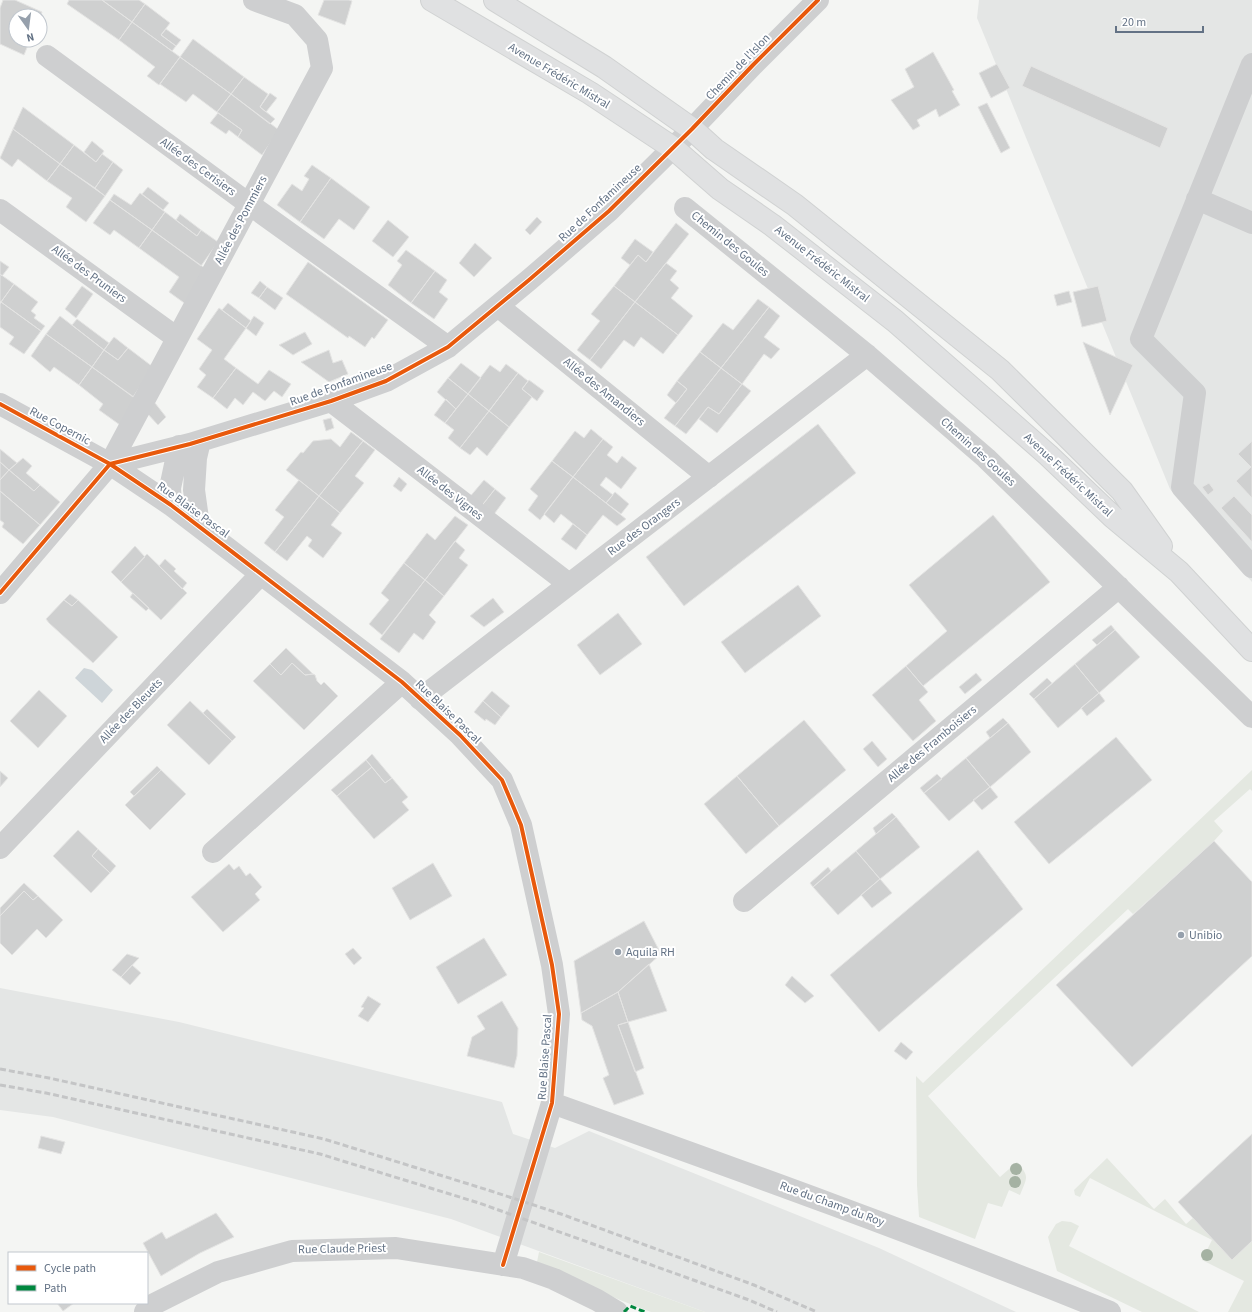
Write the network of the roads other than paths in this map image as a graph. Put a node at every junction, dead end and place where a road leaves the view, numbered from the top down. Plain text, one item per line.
1 (254, 0) edge
2 (432, 0) edge
3 (495, 0) edge
4 (818, 0) edge
5 (47, 56) dead end
6 (1252, 64) edge
7 (692, 129) junction
8 (673, 148) junction
9 (1197, 199) junction
10 (249, 204) junction
11 (685, 208) dead end
12 (0, 210) edge
13 (1252, 223) edge
14 (498, 306) junction
15 (177, 338) junction
16 (448, 347) junction
17 (867, 355) junction
18 (331, 401) junction
19 (0, 404) edge
20 (200, 441) junction
21 (179, 446) junction
22 (110, 464) junction
23 (709, 477) junction
24 (171, 505) junction
25 (199, 526) junction
26 (1252, 567) edge
27 (1179, 572) junction
28 (262, 574) junction
29 (569, 584) junction
30 (1119, 586) junction
31 (0, 593) edge
32 (1252, 650) edge
33 (402, 682) junction
34 (420, 699) junction
35 (1252, 717) edge
36 (0, 848) edge
37 (213, 852) dead end
38 (744, 901) dead end
39 (552, 1103) junction
40 (503, 1265) junction
41 (144, 1312) edge
42 (617, 1312) edge
43 (1110, 1312) edge

1 - 10 street, Allée des Pommiers
2 - 8 main road, Avenue Frédéric Mistral
3 - 7 main road, Avenue Frédéric Mistral
4 - 7 street, Chemin de l'Islon
5 - 10 street, Allée des Cerisiers
6 - 9 street
7 - 8 street, Chemin de l'Islon
7 - 27 main road, Avenue Frédéric Mistral
8 - 14 street, Rue de Fonfamineuse
8 - 27 main road, Avenue Frédéric Mistral
9 - 13 street
9 - 26 street
10 - 15 street, Allée des Pommiers
10 - 16 street, Allée des Cerisiers
11 - 17 street, Chemin des Goules
12 - 15 street, Allée des Pruniers
14 - 16 street, Rue de Fonfamineuse
14 - 23 street, Allée des Amandiers
15 - 22 street, Allée des Pommiers
16 - 18 street, Rue de Fonfamineuse
17 - 23 street, Rue des Orangers
17 - 30 street, Chemin des Goules
18 - 20 street, Rue de Fonfamineuse
18 - 29 street, Allée des Vignes
19 - 22 street, Rue Copernic
20 - 21 street, Rue de Fonfamineuse
20 - 25 street, Rue Blaise Pascal
21 - 22 street, Rue de Fonfamineuse
21 - 24 street, Rue Blaise Pascal
22 - 24 street, Rue Blaise Pascal
22 - 31 street
23 - 29 street, Rue des Orangers
24 - 25 street, Rue Blaise Pascal
25 - 28 street, Rue Blaise Pascal
27 - 32 main road, Avenue Frédéric Mistral
28 - 33 street, Rue Blaise Pascal
28 - 36 street, Allée des Bleuets
29 - 34 street, Rue des Orangers
30 - 35 street, Chemin des Goules
30 - 38 street, Allée des Framboisiers
33 - 34 street, Rue Blaise Pascal
33 - 37 street, Rue Blaise Pascal
34 - 39 street, Rue Blaise Pascal
39 - 40 street, Rue Blaise Pascal
39 - 43 street, Rue du Champ du Roy
40 - 41 street, Rue Claude Priest
40 - 42 street, Rue Claude Priest

